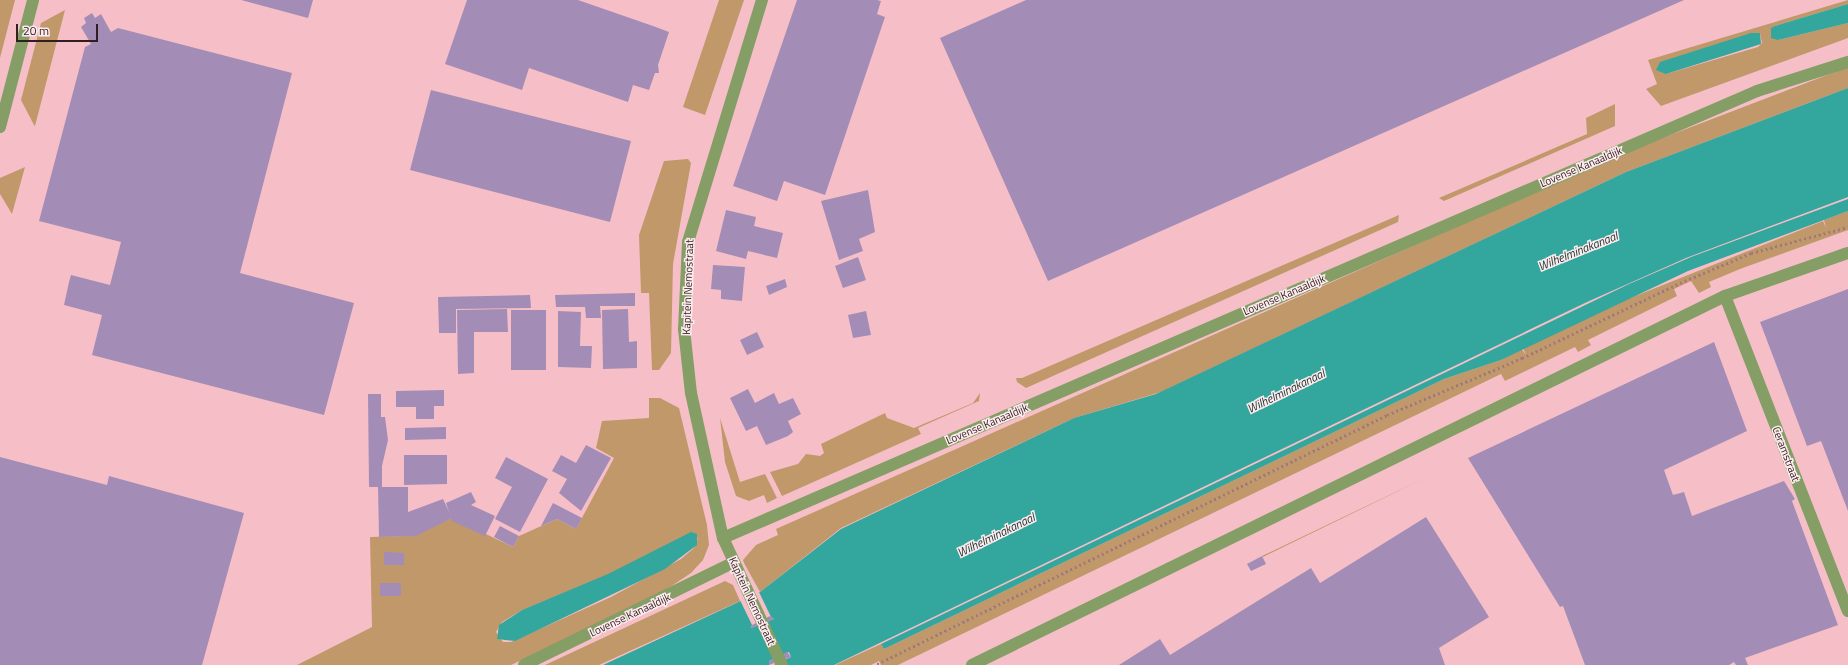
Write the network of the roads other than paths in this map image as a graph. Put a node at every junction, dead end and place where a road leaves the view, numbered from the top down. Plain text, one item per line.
1 (33, 0) edge
2 (762, 0) edge
3 (1848, 62) edge
4 (0, 126) edge
5 (1848, 253) edge
6 (1725, 296) junction
7 (723, 538) junction
8 (734, 562) junction
9 (1848, 611) edge
10 (524, 665) edge
11 (782, 665) edge
12 (972, 665) edge

1 - 4 street
2 - 7 street, Kapitein Nemostraat
3 - 7 street, Lovense Kanaaldijk
5 - 6 street
6 - 9 street, Ceramstraat
6 - 12 street
7 - 8 street, Kapitein Nemostraat
8 - 10 street, Lovense Kanaaldijk
8 - 11 street, Kapitein Nemostraat

